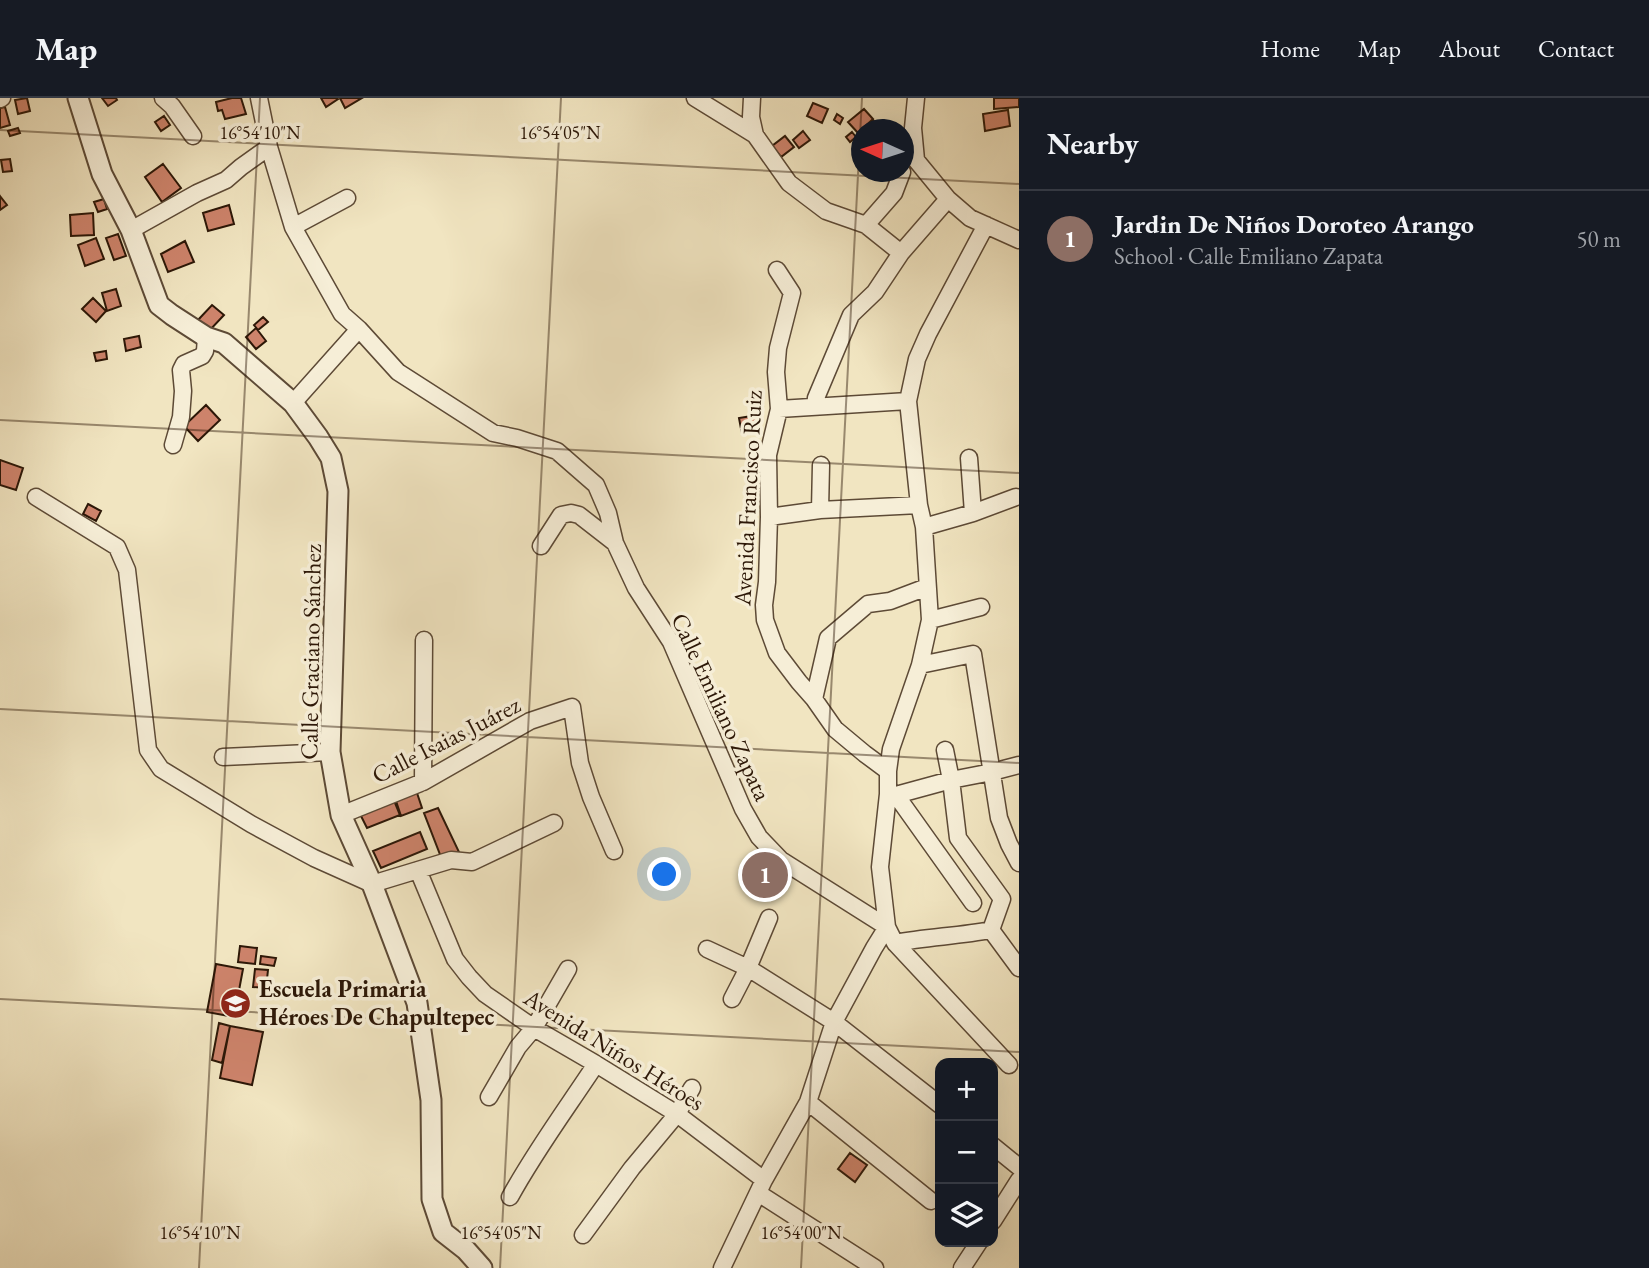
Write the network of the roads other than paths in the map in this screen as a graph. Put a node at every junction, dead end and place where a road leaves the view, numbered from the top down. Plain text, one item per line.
1 (78, 98) edge
2 (163, 98) edge
3 (259, 98) edge
4 (695, 98) edge
5 (752, 98) edge
6 (916, 98) edge
7 (914, 119) edge
8 (193, 135) dead end
9 (755, 135) junction
10 (269, 147) junction
11 (914, 172) edge
12 (900, 182) edge
13 (347, 198) dead end
14 (948, 199) junction
15 (866, 225) junction
16 (986, 225) junction
17 (293, 228) junction
18 (131, 230) junction
19 (1019, 240) edge
20 (901, 253) junction
21 (777, 270) dead end
22 (359, 329) junction
23 (206, 337) junction
24 (908, 401) junction
25 (293, 403) junction
26 (815, 407) junction
27 (779, 409) junction
28 (173, 445) dead end
29 (969, 458) dead end
30 (821, 465) dead end
31 (1016, 497) dead end
32 (36, 498) dead end
33 (919, 505) junction
34 (820, 510) junction
35 (973, 513) junction
36 (769, 517) junction
37 (924, 527) junction
38 (615, 543) junction
39 (541, 546) dead end
40 (927, 587) junction
41 (981, 607) dead end
42 (930, 620) junction
43 (425, 640) dead end
44 (920, 665) junction
45 (814, 699) junction
46 (945, 750) dead end
47 (330, 752) junction
48 (223, 757) dead end
49 (1019, 765) edge
50 (888, 771) junction
51 (992, 772) junction
52 (951, 780) junction
53 (423, 782) junction
54 (892, 795) junction
55 (341, 815) junction
56 (554, 823) dead end
57 (614, 851) dead end
58 (1019, 863) edge
59 (418, 870) junction
60 (372, 884) junction
61 (973, 903) dead end
62 (769, 918) dead end
63 (887, 927) junction
64 (991, 930) junction
65 (895, 943) junction
66 (707, 948) dead end
67 (748, 968) junction
68 (1019, 968) edge
69 (568, 969) dead end
70 (732, 999) dead end
71 (834, 1022) junction
72 (534, 1028) junction
73 (596, 1064) junction
74 (1009, 1065) dead end
75 (692, 1088) dead end
76 (489, 1097) dead end
77 (935, 1101) edge
78 (808, 1102) junction
79 (677, 1114) junction
80 (998, 1150) edge
81 (1019, 1167) edge
82 (1019, 1180) edge
83 (761, 1187) junction
84 (510, 1197) dead end
85 (931, 1201) dead end
86 (998, 1213) edge
87 (583, 1235) dead end
88 (976, 1247) edge
89 (725, 1267) edge
90 (482, 1268) edge
91 (874, 1268) edge
92 (962, 1268) edge

1 - 18 street, Calle Graciano Sánchez
2 - 8 street
3 - 10 street, Calle Emiliano Zapata
4 - 9 street
5 - 9 street
6 - 7 street
9 - 15 street
10 - 17 street, Calle Emiliano Zapata
10 - 18 street
11 - 14 street
12 - 15 street
13 - 17 street
14 - 16 street
14 - 20 street
15 - 20 street
16 - 19 street
16 - 24 street
17 - 22 street, Calle Emiliano Zapata
18 - 23 street, Calle Graciano Sánchez
20 - 26 street
21 - 27 street, Avenida Francisco Ruiz
22 - 25 street
22 - 38 street, Calle Emiliano Zapata
23 - 25 street, Calle Graciano Sánchez
23 - 28 street
24 - 26 street
24 - 33 street
25 - 47 street, Calle Graciano Sánchez
26 - 27 street
27 - 36 street, Avenida Francisco Ruiz
29 - 35 street
30 - 34 street
31 - 35 street
32 - 60 street
33 - 34 street
33 - 37 street
34 - 36 street
35 - 37 street
36 - 45 street, Avenida Francisco Ruiz
37 - 40 street
38 - 39 street
38 - 63 street, Calle Emiliano Zapata
40 - 42 street
40 - 45 street
41 - 42 street
42 - 44 street
43 - 53 street
44 - 50 street
44 - 51 street
45 - 50 street, Avenida Francisco Ruiz
46 - 52 street
47 - 48 street
47 - 55 street, Calle Graciano Sánchez
49 - 51 street
50 - 54 street
51 - 52 street
51 - 58 street
52 - 54 street
52 - 64 street
53 - 55 street, Calle Isaias Juárez
53 - 57 street, Calle Isaias Juárez
54 - 61 street
54 - 63 street
55 - 60 street, Calle Graciano Sánchez
56 - 59 street
59 - 60 street
59 - 72 street, Avenida Niños Héroes
60 - 90 street, Calle Graciano Sánchez
62 - 67 street
63 - 65 street
63 - 71 street
64 - 65 street
64 - 68 street
65 - 74 street
66 - 67 street
67 - 70 street
67 - 71 street
69 - 72 street
71 - 77 street
71 - 78 street
72 - 73 street, Avenida Niños Héroes
72 - 76 street
73 - 79 street, Avenida Niños Héroes
73 - 84 street
75 - 79 street
78 - 83 street
78 - 85 street
79 - 83 street, Avenida Niños Héroes
79 - 87 street
80 - 81 street
82 - 86 street
83 - 89 street
83 - 91 street, Avenida Niños Héroes
88 - 92 street

